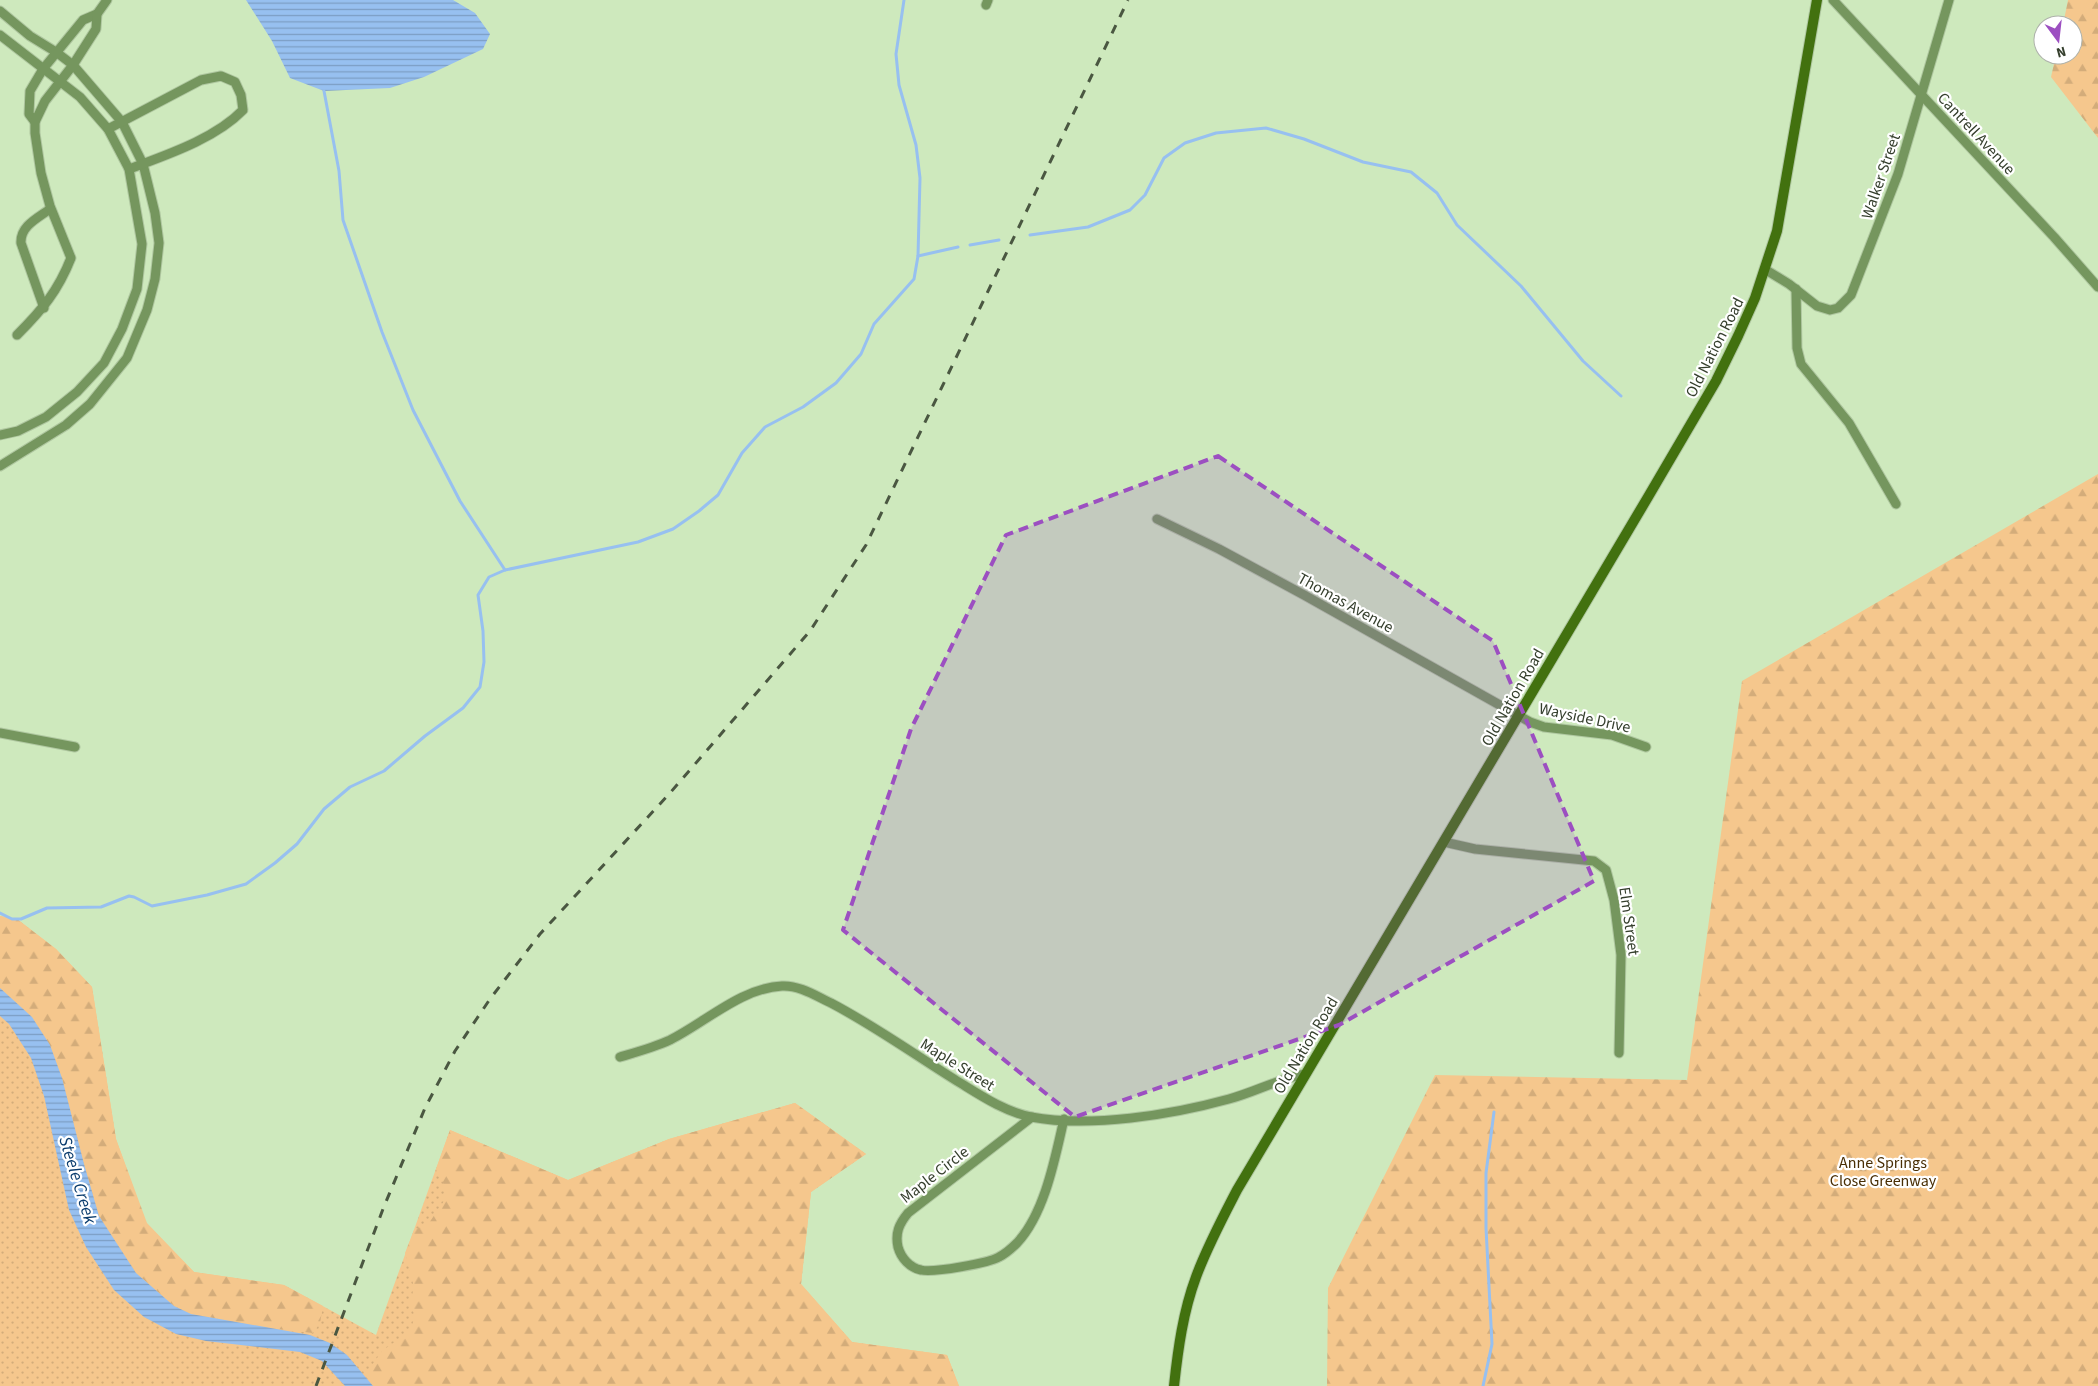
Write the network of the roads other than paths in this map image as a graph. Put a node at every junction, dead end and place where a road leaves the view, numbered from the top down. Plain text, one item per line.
1 (107, 0) edge
2 (1818, 0) edge
3 (1833, 0) edge
4 (1949, 0) edge
5 (0, 10) edge
6 (97, 14) junction
7 (0, 35) edge
8 (56, 52) junction
9 (73, 65) junction
10 (43, 69) junction
11 (60, 81) junction
12 (1922, 95) junction
13 (36, 122) junction
14 (122, 122) junction
15 (108, 129) junction
16 (144, 164) junction
17 (129, 169) junction
18 (50, 208) junction
19 (1766, 270) junction
20 (2098, 287) edge
21 (137, 288) junction
22 (1796, 289) junction
23 (152, 291) junction
24 (44, 308) junction
25 (17, 335) dead end
26 (0, 435) edge
27 (0, 466) edge
28 (1896, 504) dead end
29 (1157, 519) dead end
30 (1518, 714) junction
31 (0, 733) edge
32 (76, 747) dead end
33 (1646, 747) dead end
34 (1444, 842) junction
35 (1619, 1053) dead end
36 (620, 1057) dead end
37 (1304, 1074) junction
38 (1032, 1117) junction
39 (1064, 1119) junction
40 (1174, 1386) edge

1 - 6 street
2 - 19 main road, Old Nation Road
3 - 12 street, Cantrell Avenue
4 - 12 street, Walker Street
5 - 8 street
6 - 8 street
6 - 9 street
7 - 10 street
8 - 9 street
8 - 10 street
9 - 11 street
9 - 14 street
10 - 11 street
10 - 13 street
11 - 13 street
11 - 15 street
12 - 20 street, Cantrell Avenue
12 - 22 street, Walker Street
13 - 18 street
14 - 15 street
14 - 16 street
14 - 16 street
15 - 17 street
16 - 17 street
16 - 23 street
17 - 21 street
18 - 24 street
18 - 24 street
19 - 22 street, Walker Street
19 - 30 main road, Old Nation Road
21 - 23 street
21 - 26 street
22 - 28 street
23 - 27 street
24 - 25 street
29 - 30 street, Thomas Avenue
30 - 33 street, Wayside Drive
30 - 34 main road, Old Nation Road
31 - 32 street
34 - 35 street, Elm Street
34 - 37 main road, Old Nation Road
36 - 38 street, Maple Street
37 - 39 street, Maple Street
37 - 40 main road, Old Nation Road
38 - 39 street, Maple Street
38 - 39 street, Maple Circle

